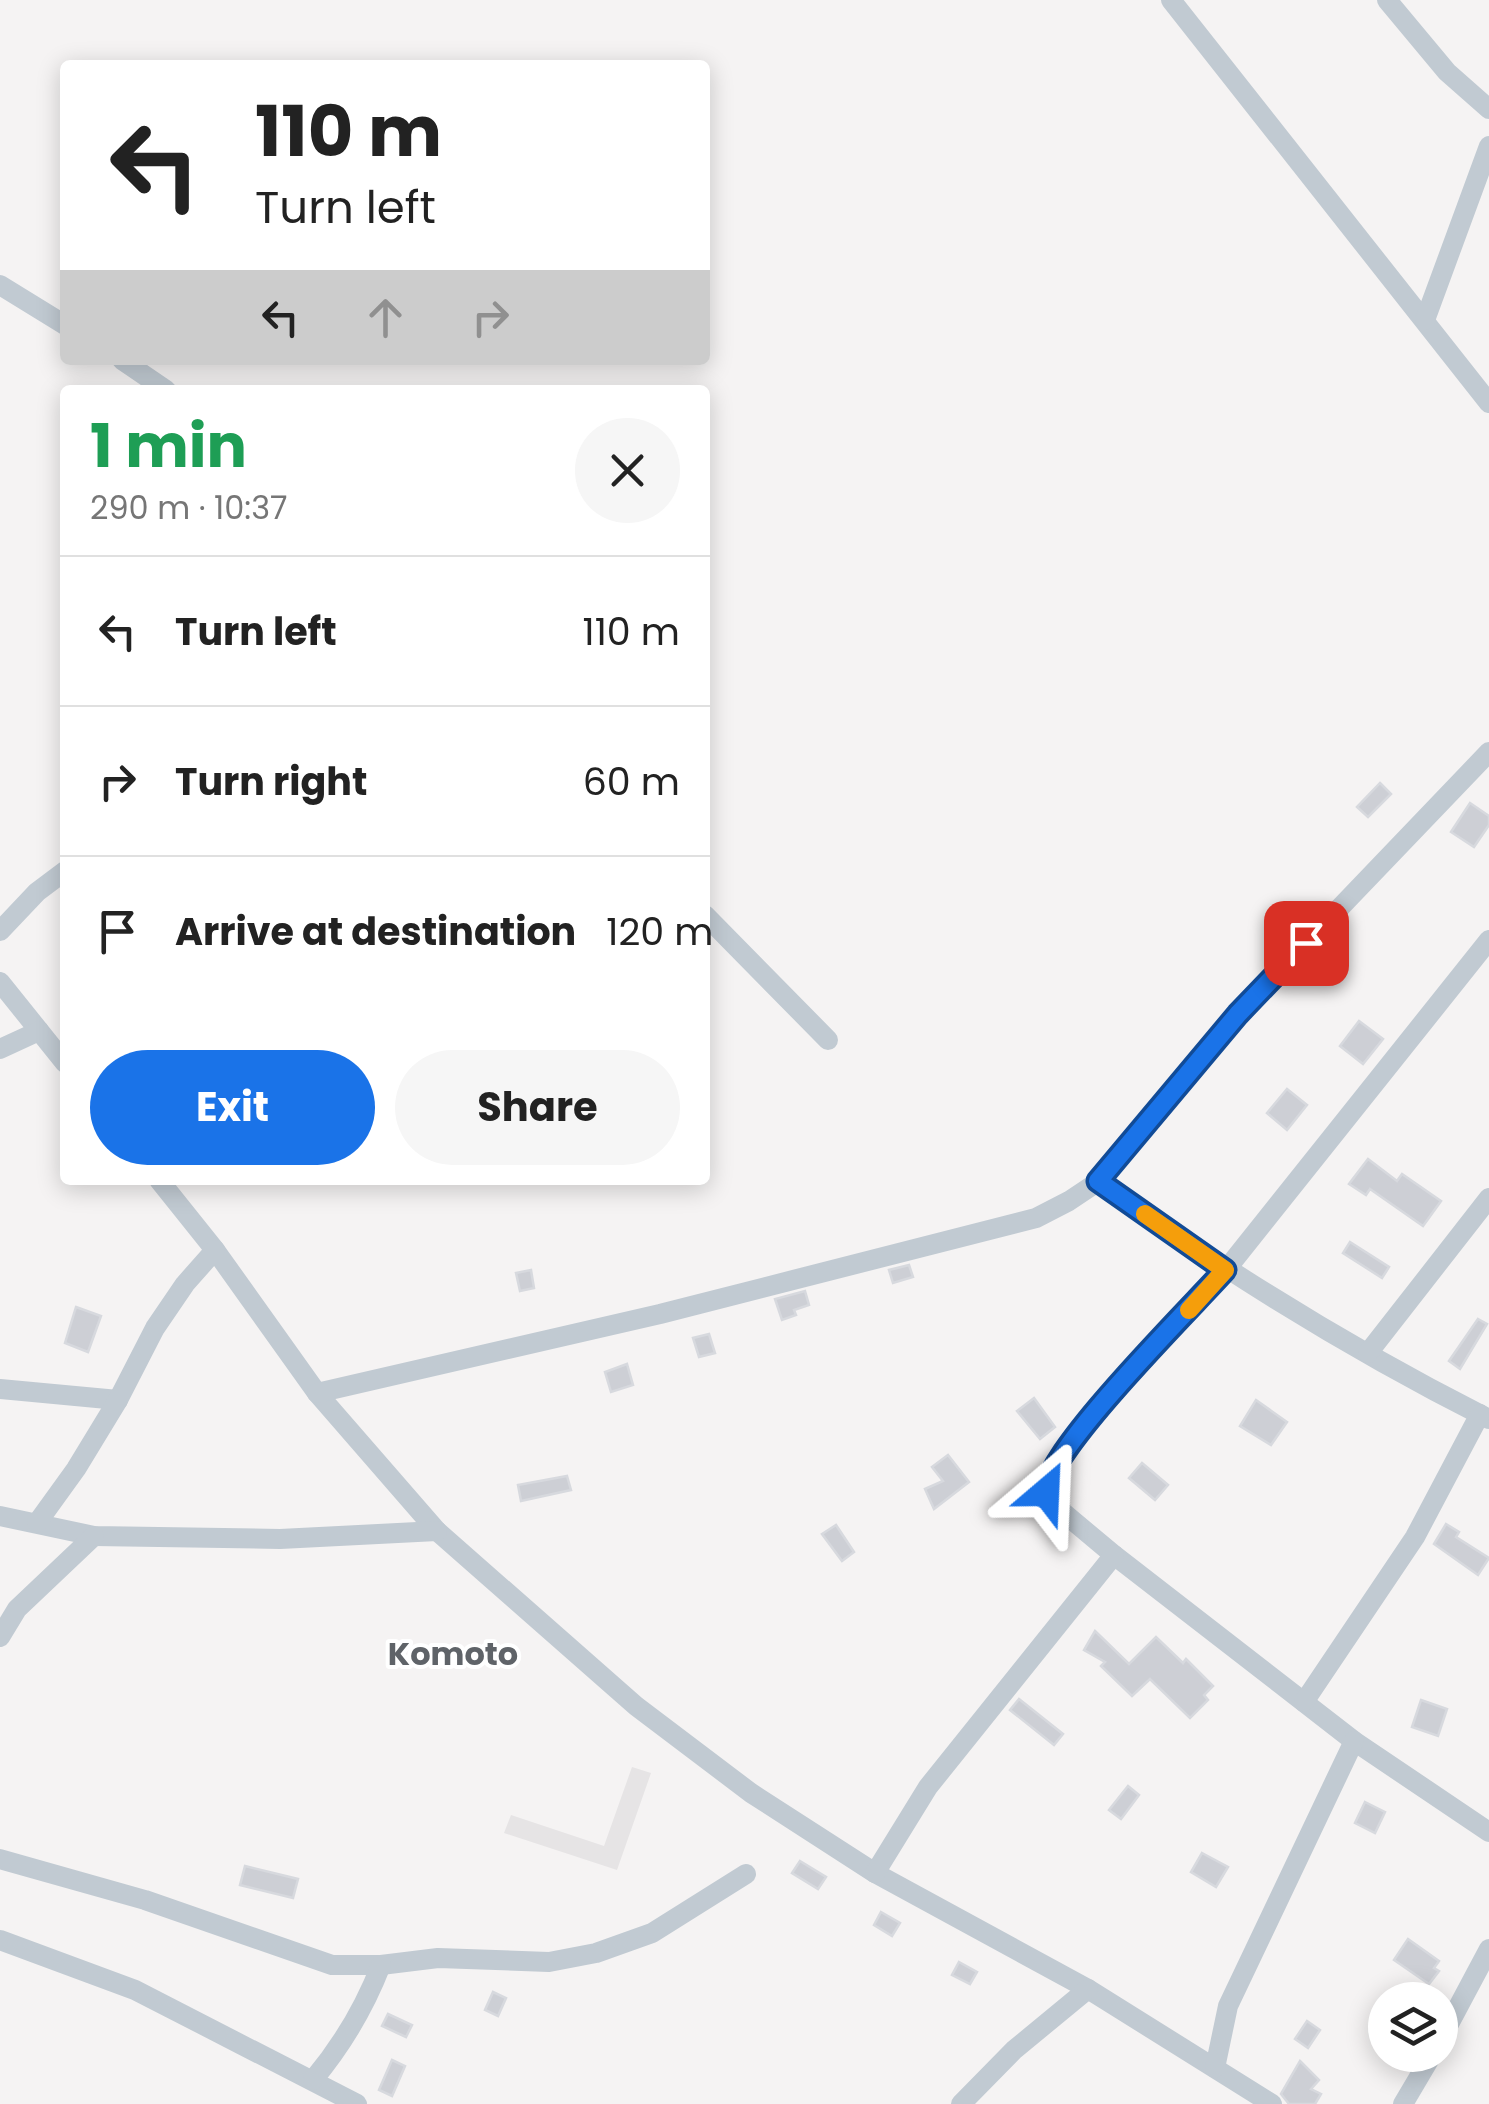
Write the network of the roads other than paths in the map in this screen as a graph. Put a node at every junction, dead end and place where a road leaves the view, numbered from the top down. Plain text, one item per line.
1 (1171, 0) edge
2 (1387, 0) edge
3 (1489, 108) edge
4 (1489, 146) edge
5 (0, 286) edge
6 (1425, 320) junction
7 (60, 322) edge
8 (129, 365) edge
9 (159, 385) edge
10 (1489, 403) edge
11 (1489, 752) edge
12 (60, 875) edge
13 (710, 920) edge
14 (0, 931) edge
15 (1489, 940) edge
16 (0, 982) edge
17 (40, 1031) junction
18 (828, 1040) dead end
19 (0, 1049) edge
20 (60, 1056) edge
21 (1098, 1181) junction
22 (163, 1185) edge
23 (1489, 1198) edge
24 (215, 1250) junction
25 (1225, 1270) junction
26 (1368, 1354) junction
27 (0, 1389) edge
28 (317, 1393) junction
29 (118, 1400) junction
30 (1485, 1417) edge
31 (0, 1516) edge
32 (37, 1523) junction
33 (436, 1530) junction
34 (94, 1536) junction
35 (1114, 1555) junction
36 (0, 1637) edge
37 (1304, 1702) junction
38 (1354, 1741) junction
39 (1489, 1832) edge
40 (0, 1859) edge
41 (875, 1872) junction
42 (746, 1874) dead end
43 (0, 1940) edge
44 (1489, 1948) edge
45 (381, 1965) junction
46 (1088, 1990) junction
47 (1458, 2007) edge
48 (1214, 2068) junction
49 (1422, 2072) edge
50 (312, 2080) junction
51 (356, 2104) edge
52 (960, 2104) edge
53 (1272, 2104) edge
54 (1402, 2104) edge

1 - 6 street
2 - 3 street
4 - 6 street
5 - 7 street
6 - 10 street
8 - 9 street
11 - 21 street
12 - 14 street
13 - 18 street
15 - 25 street
16 - 17 street
17 - 19 street
17 - 20 street
21 - 25 street
21 - 28 street
22 - 24 street
23 - 26 street
24 - 28 street
24 - 29 street
25 - 26 street
25 - 35 street
26 - 30 street
27 - 29 street
28 - 33 street
29 - 32 street
30 - 37 street
31 - 32 street
32 - 34 street
33 - 34 street
33 - 41 street
34 - 36 street
35 - 37 street
35 - 41 street
37 - 38 street
38 - 39 street
38 - 48 street
40 - 45 street
41 - 46 street
42 - 45 street
43 - 50 street
44 - 47 street
45 - 50 street
46 - 48 street
46 - 52 street
48 - 53 street
49 - 54 street
50 - 51 street

